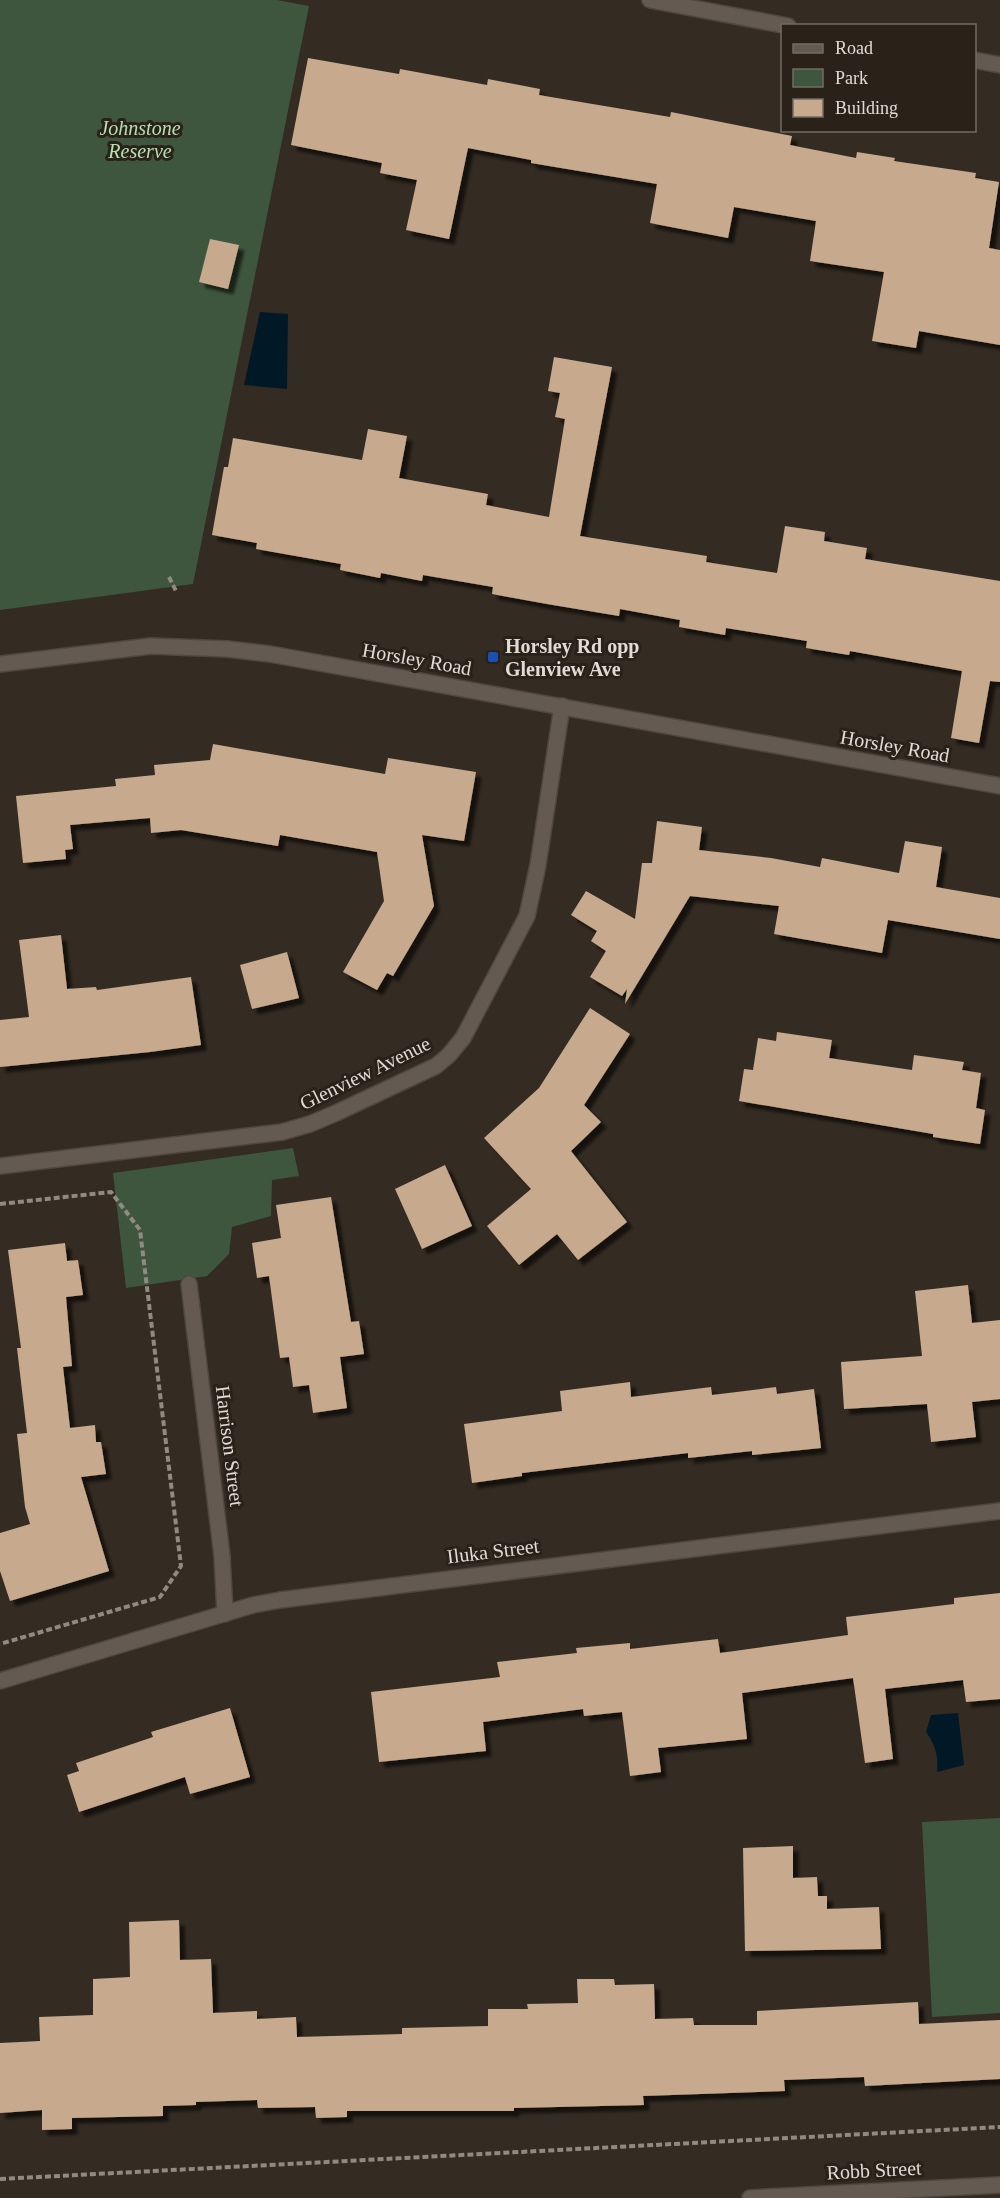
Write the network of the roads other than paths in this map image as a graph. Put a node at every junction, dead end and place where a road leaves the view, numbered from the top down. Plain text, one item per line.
1 (650, 0) edge
2 (781, 25) edge
3 (976, 60) edge
4 (1000, 65) edge
5 (0, 664) edge
6 (562, 706) junction
7 (1000, 786) edge
8 (0, 1166) edge
9 (189, 1284) dead end
10 (1000, 1511) edge
11 (225, 1614) junction
12 (0, 1681) edge
13 (1000, 2185) edge
14 (750, 2198) edge

1 - 2 street
3 - 4 street
5 - 6 street, Horsley Road
6 - 7 street, Horsley Road
6 - 8 street, Glenview Avenue
9 - 11 street, Harrison Street
10 - 11 street, Iluka Street
11 - 12 street, Iluka Street
13 - 14 street, Robb Street

